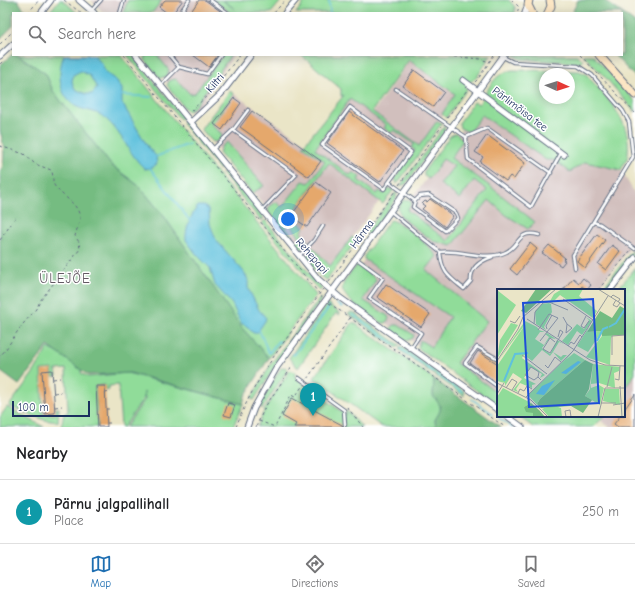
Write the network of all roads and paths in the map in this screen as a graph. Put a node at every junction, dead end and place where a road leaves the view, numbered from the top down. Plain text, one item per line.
1 (39, 0) edge
2 (50, 0) edge
3 (64, 0) edge
4 (79, 0) edge
5 (101, 0) edge
6 (124, 0) edge
7 (189, 0) edge
8 (210, 0) edge
9 (285, 0) edge
10 (296, 0) edge
11 (512, 0) edge
12 (528, 2) edge
13 (550, 4) edge
14 (29, 12) edge
15 (42, 12) edge
16 (80, 12) edge
17 (93, 12) edge
18 (120, 12) edge
19 (181, 12) edge
20 (227, 12) edge
21 (275, 12) edge
22 (286, 12) edge
23 (517, 12) edge
24 (525, 12) edge
25 (532, 12) edge
26 (556, 12) edge
27 (12, 32) edge
28 (0, 44) edge
29 (12, 45) edge
30 (0, 56) edge
31 (125, 56) edge
32 (138, 56) edge
33 (170, 56) edge
34 (220, 56) edge
35 (239, 56) edge
36 (251, 56) edge
37 (451, 56) edge
38 (493, 56) edge
39 (503, 56) edge
40 (581, 56) edge
41 (600, 56) edge
42 (490, 62) junction
43 (179, 67) junction
44 (463, 80) dead end
45 (161, 85) junction
46 (471, 86) junction
47 (396, 89) dead end
48 (478, 91) junction
49 (465, 93) junction
50 (635, 95) edge
51 (469, 96) dead end
52 (248, 110) dead end
53 (191, 111) dead end
54 (635, 113) edge
55 (184, 118) dead end
56 (179, 122) junction
57 (191, 122) junction
58 (445, 122) junction
59 (452, 127) junction
60 (233, 130) junction
61 (466, 137) junction
62 (0, 146) edge
63 (212, 149) junction
64 (563, 154) joint
65 (550, 173) junction
66 (389, 182) junction
67 (397, 187) junction
68 (404, 193) junction
69 (416, 201) junction
70 (262, 210) junction
71 (391, 211) junction
72 (16, 217) dead end
73 (593, 222) junction
74 (323, 226) dead end
75 (539, 235) dead end
76 (0, 240) edge
77 (634, 248) edge
78 (440, 252) junction
79 (299, 256) junction
80 (492, 257) junction
81 (356, 258) junction
82 (635, 258) edge
83 (574, 268) dead end
84 (328, 282) dead end
85 (324, 289) dead end
86 (599, 289) edge
87 (611, 289) edge
88 (332, 292) junction
89 (319, 294) junction
90 (323, 298) dead end
91 (329, 303) dead end
92 (410, 348) junction
93 (0, 356) edge
94 (497, 358) edge
95 (292, 367) dead end
96 (60, 378) dead end
97 (299, 378) dead end
98 (52, 379) dead end
99 (497, 386) edge
100 (61, 392) dead end
101 (111, 392) dead end
102 (54, 393) dead end
103 (105, 393) dead end
104 (62, 406) dead end
105 (339, 406) junction
106 (54, 407) dead end
107 (106, 409) dead end
108 (112, 409) dead end
109 (497, 409) edge
110 (510, 417) edge
111 (107, 423) dead end
112 (113, 423) dead end
113 (346, 425) dead end
114 (236, 427) edge
115 (247, 427) edge
116 (256, 427) edge
117 (363, 427) edge
118 (505, 427) edge
119 (522, 427) edge

1 - 14 path
2 - 15 street
3 - 16 path
4 - 17 street
5 - 17 lane
6 - 18 lane
7 - 19 lane
8 - 20 lane
9 - 21 path
10 - 22 street
11 - 23 path
12 - 24 street
12 - 25 main road
13 - 26 main road
27 - 28 path
29 - 30 street
31 - 56 path
32 - 45 street, Rehepapi
33 - 43 lane
34 - 43 lane
35 - 53 path
36 - 57 street, Kiltri
37 - 42 path
38 - 42 path
39 - 48 street, Härma
39 - 73 lane
40 - 54 path
41 - 50 main road
42 - 46 path
43 - 45 lane
44 - 46 street, Pärlimõisa tee
45 - 57 street, Rehepapi
46 - 48 street, Pärlimõisa tee
46 - 49 path
47 - 58 lane
48 - 59 street, Härma
48 - 64 street, Pärlimõisa tee
49 - 51 path
49 - 58 path
52 - 60 lane
55 - 56 path
56 - 89 path
57 - 63 street, Rehepapi
58 - 59 lane
58 - 67 path
59 - 61 lane
59 - 68 street, Härma
60 - 63 lane
60 - 70 lane
61 - 65 lane
61 - 65 lane
62 - 93 path
63 - 70 street, Rehepapi
64 - 65 lane
66 - 66 lane
66 - 67 lane
67 - 68 lane
67 - 84 path
68 - 69 lane
68 - 71 street, Härma
69 - 69 lane
70 - 79 street, Rehepapi
71 - 78 lane
71 - 81 street, Härma
72 - 76 path
73 - 77 lane
73 - 83 lane
74 - 79 lane
75 - 80 lane
77 - 86 path
78 - 80 lane
78 - 80 lane
79 - 88 street, Rehepapi
81 - 88 street, Härma
81 - 92 lane
82 - 87 street
85 - 89 path
88 - 92 street, Rehepapi
88 - 115 street, Härma
89 - 90 path
89 - 114 path
91 - 118 path
92 - 109 street, Rehepapi
94 - 99 lane
95 - 116 path
96 - 98 path
97 - 105 lane
100 - 102 path
101 - 103 path
104 - 106 path
105 - 113 lane
105 - 117 path
107 - 108 path
110 - 119 street
111 - 112 path

